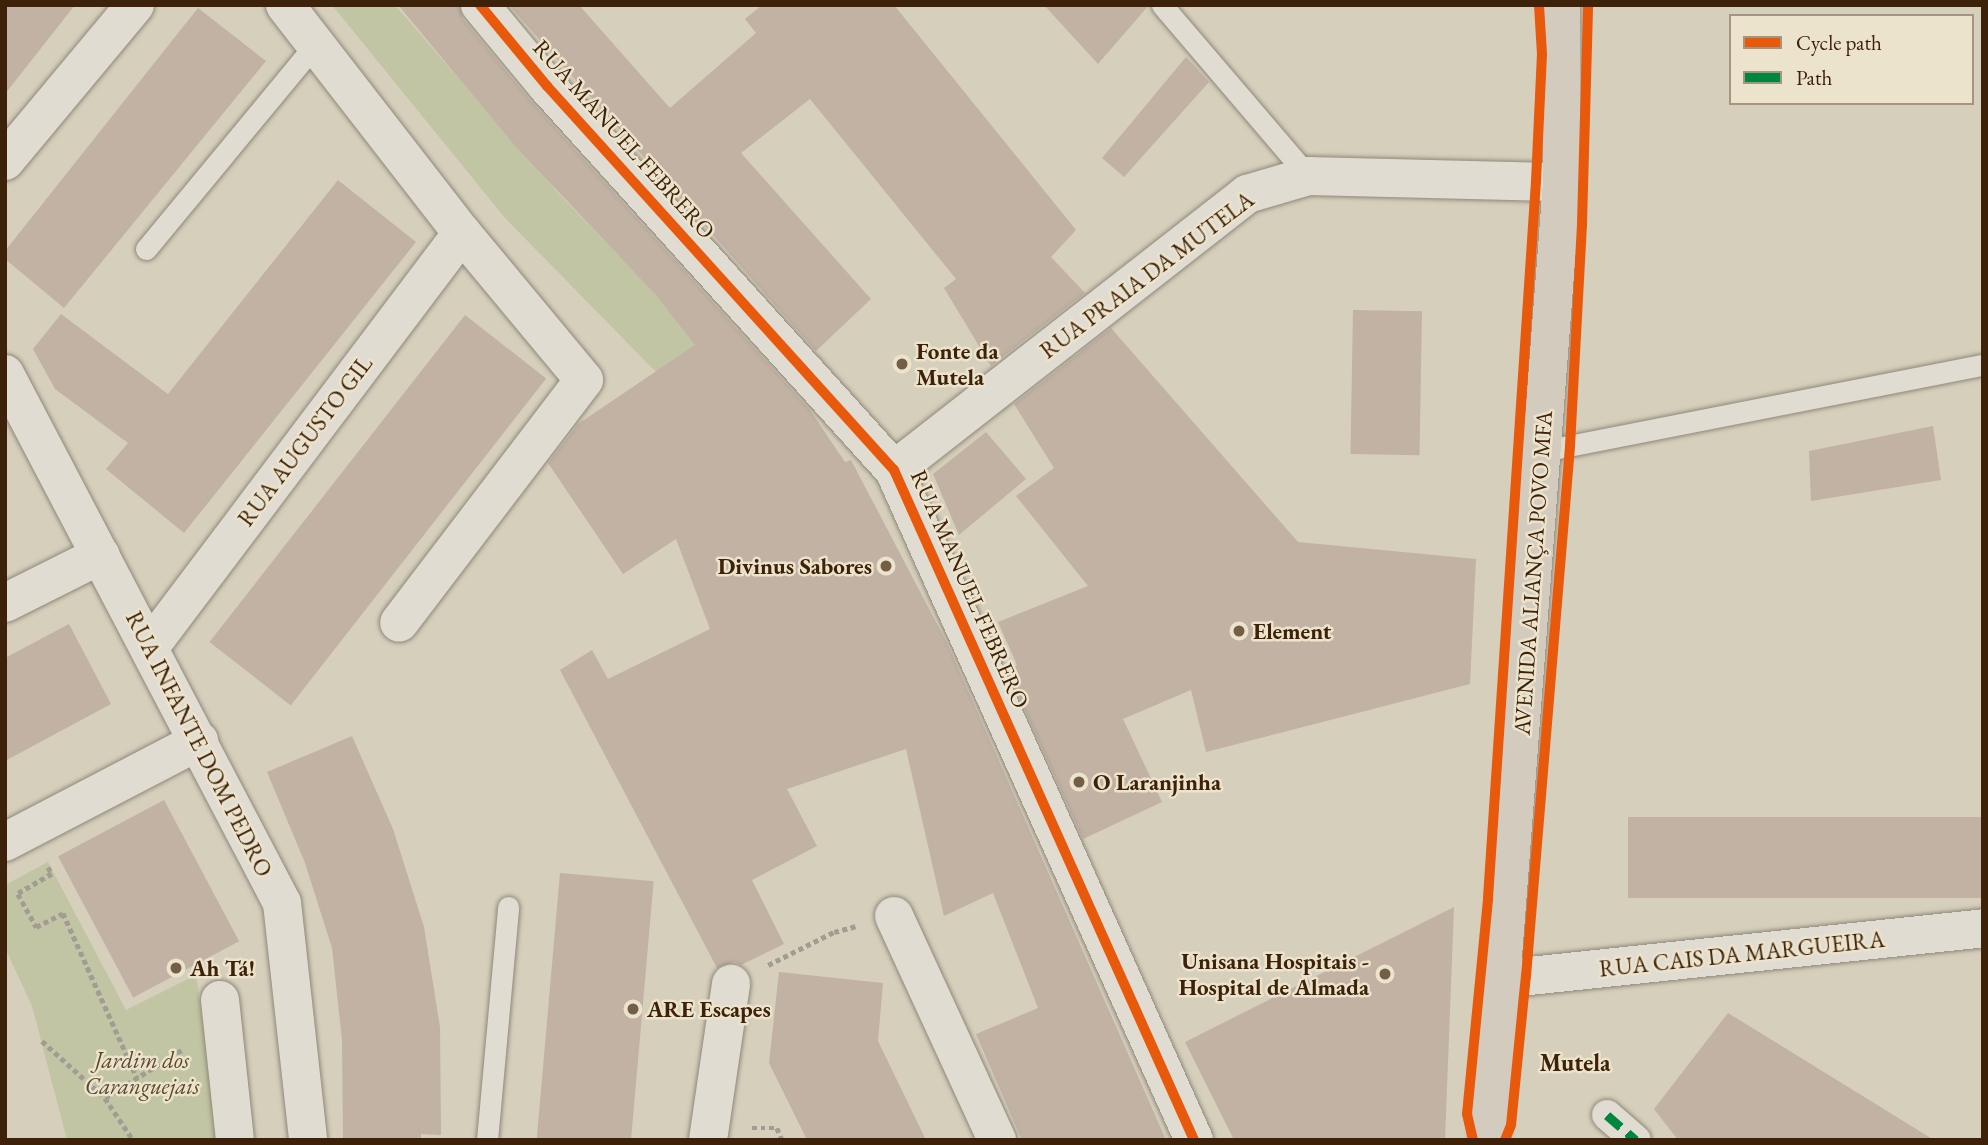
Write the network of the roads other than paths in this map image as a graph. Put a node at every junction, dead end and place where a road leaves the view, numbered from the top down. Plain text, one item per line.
1 (135, 5) edge
2 (285, 5) edge
3 (480, 5) edge
4 (1162, 5) edge
5 (1561, 5) edge
6 (315, 45) junction
7 (5, 160) edge
8 (1308, 176) junction
9 (1562, 182) junction
10 (462, 233) junction
11 (146, 249) dead end
12 (1983, 365) edge
13 (5, 374) edge
14 (1543, 451) junction
15 (894, 470) junction
16 (101, 555) junction
17 (5, 603) edge
18 (399, 623) dead end
19 (149, 648) junction
20 (199, 741) junction
21 (5, 842) edge
22 (508, 906) dead end
23 (894, 916) dead end
24 (1983, 928) edge
25 (1501, 979) junction
26 (731, 984) road end
27 (220, 1000) dead end
28 (1607, 1115) dead end
29 (235, 1140) edge
30 (308, 1140) edge
31 (487, 1140) edge
32 (708, 1140) edge
33 (997, 1140) edge
34 (1194, 1140) edge
35 (1489, 1140) edge
36 (1636, 1140) edge

1 - 7 street
2 - 6 street
3 - 15 street, RUA MANUEL FEBRERO
4 - 8 lane
5 - 9 main road, AVENIDA ALIANÇA POVO MFA
6 - 10 street
6 - 11 lane
8 - 9 street, RUA PRAIA DA MUTELA
8 - 15 street, RUA PRAIA DA MUTELA
9 - 14 main road, AVENIDA ALIANÇA POVO MFA
10 - 18 street
10 - 19 street, RUA AUGUSTO GIL
12 - 14 lane
13 - 16 street, RUA INFANTE DOM PEDRO
14 - 25 main road, AVENIDA ALIANÇA POVO MFA
15 - 34 street, RUA MANUEL FEBRERO
16 - 17 street
16 - 19 street, RUA INFANTE DOM PEDRO
19 - 20 street, RUA INFANTE DOM PEDRO
20 - 21 street
20 - 30 street, RUA INFANTE DOM PEDRO
22 - 31 lane
23 - 33 street
24 - 25 street, RUA CAIS DA MARGUEIRA
25 - 35 main road, AVENIDA ALIANÇA POVO MFA
26 - 32 street
27 - 29 street
28 - 36 street

